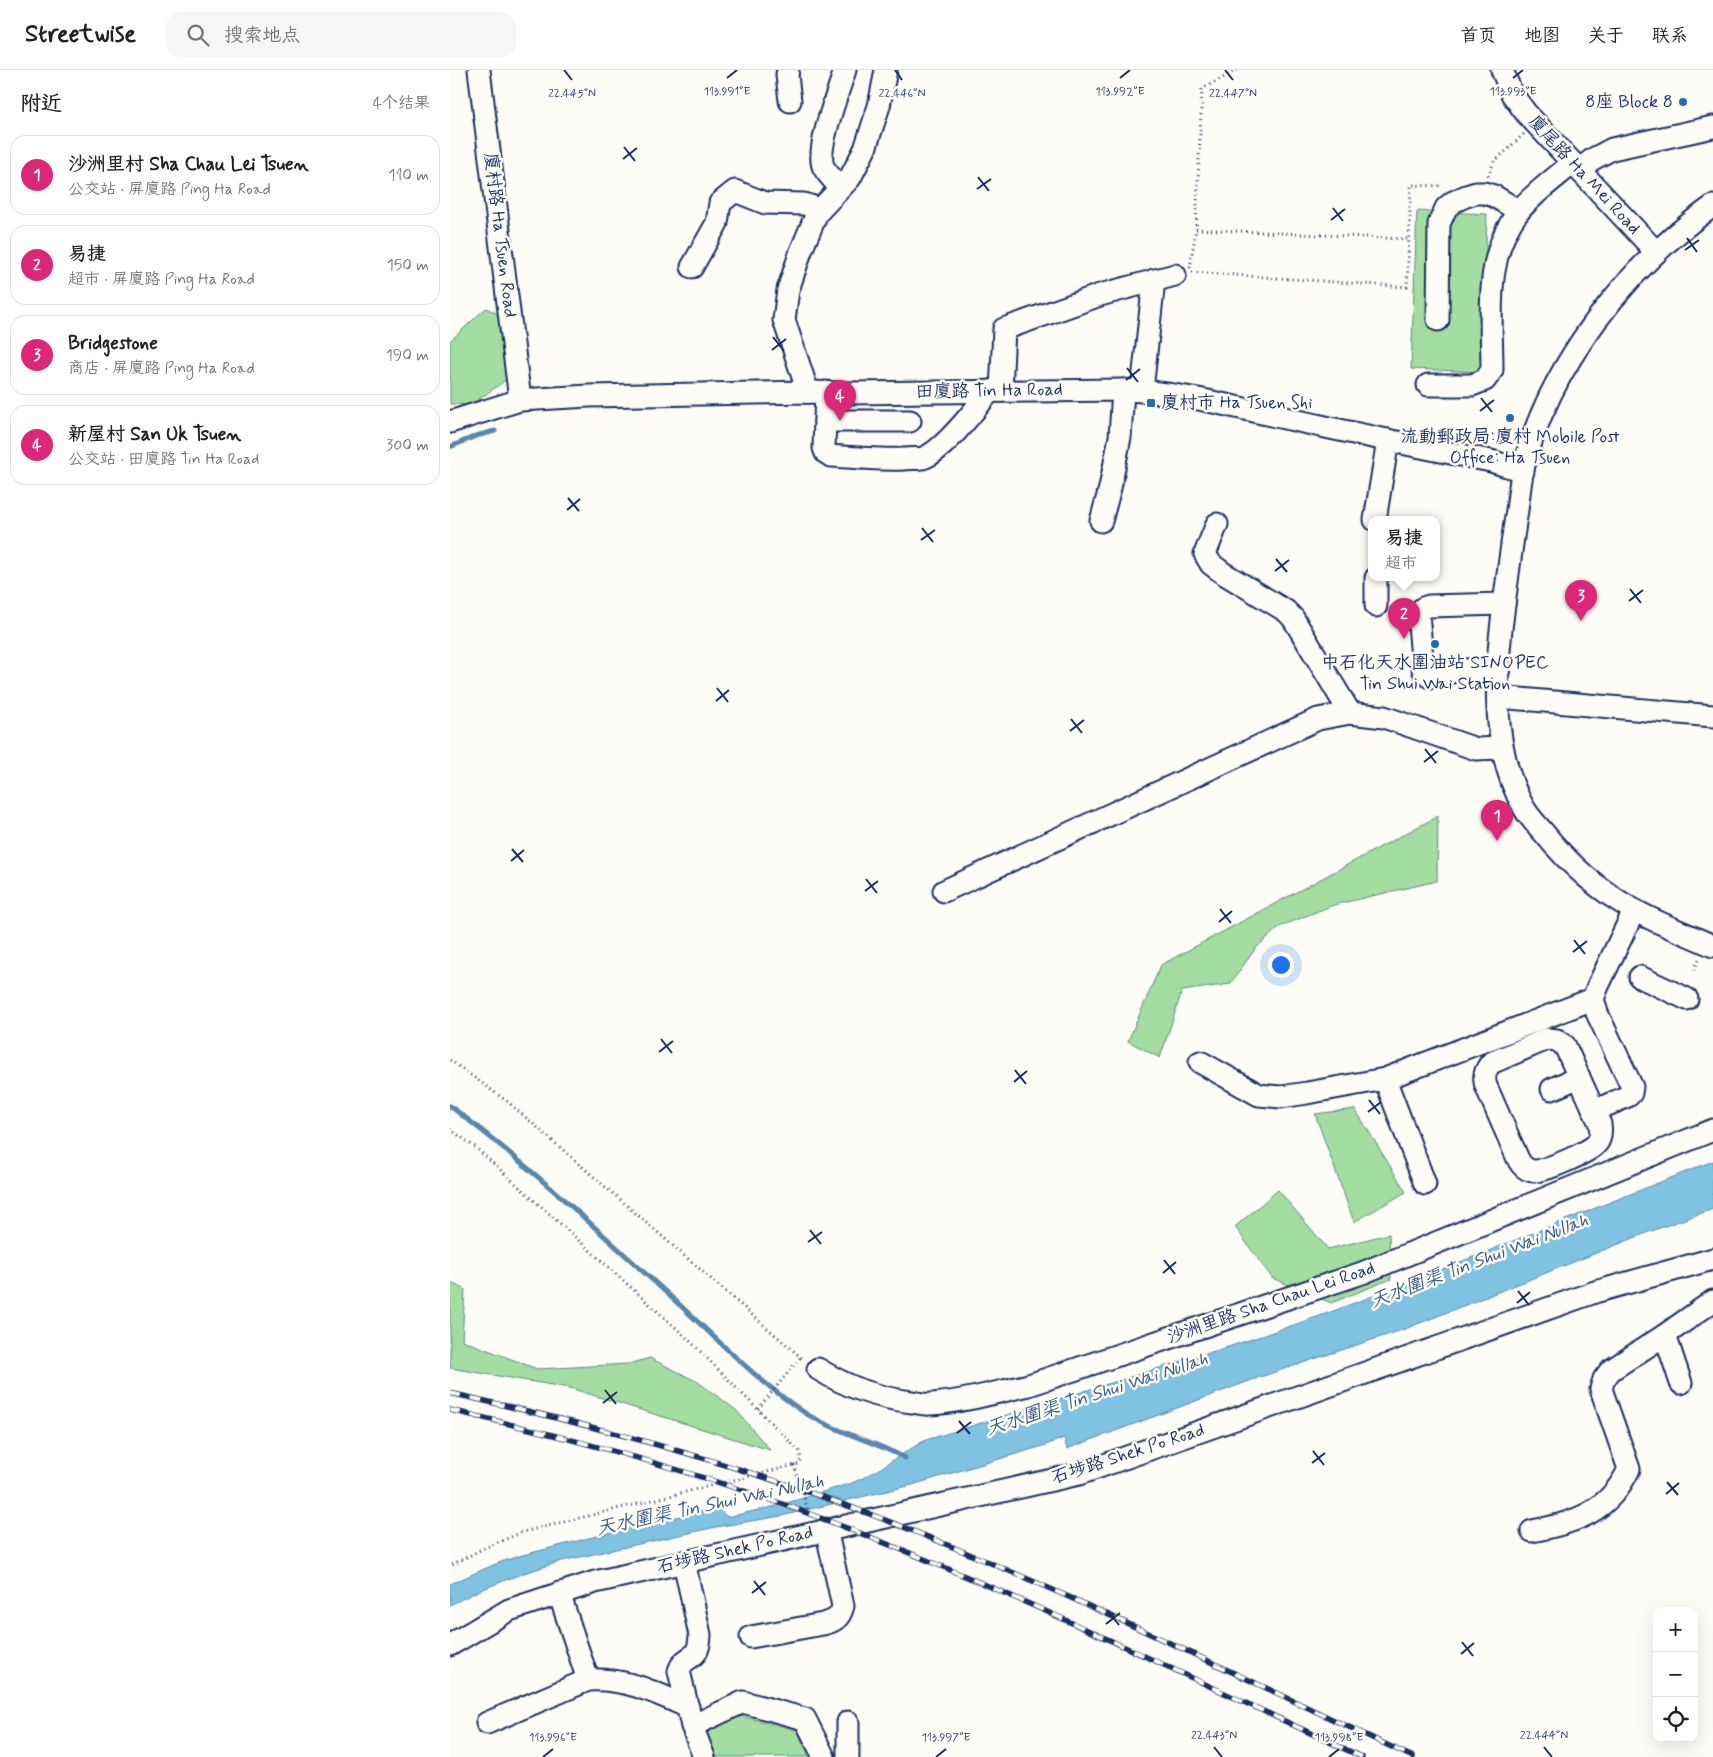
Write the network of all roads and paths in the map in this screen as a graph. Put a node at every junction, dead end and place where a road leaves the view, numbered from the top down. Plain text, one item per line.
1 (479, 70) edge
2 (788, 70) edge
3 (846, 70) edge
4 (886, 70) edge
5 (1237, 70) edge
6 (1502, 70) edge
7 (790, 101) dead end
8 (1713, 127) edge
9 (1576, 166) junction
10 (840, 188) junction
11 (1713, 206) edge
12 (820, 209) junction
13 (1519, 211) junction
14 (1196, 229) junction
15 (1409, 239) dead end
16 (1656, 252) junction
17 (692, 267) dead end
18 (1407, 287) dead end
19 (1438, 320) dead end
20 (1428, 384) dead end
21 (1132, 390) junction
22 (996, 391) junction
23 (817, 392) junction
24 (520, 400) junction
25 (825, 420) junction
26 (910, 421) dead end
27 (450, 422) edge
28 (1388, 440) junction
29 (1523, 471) junction
30 (1376, 516) edge
31 (1101, 521) dead end
32 (1217, 524) dead end
33 (1376, 581) edge
34 (1504, 604) junction
35 (1376, 606) dead end
36 (1499, 669) junction
37 (1498, 698) junction
38 (1350, 713) junction
39 (1713, 716) edge
40 (1502, 748) junction
41 (944, 891) dead end
42 (1634, 911) junction
43 (1713, 946) edge
44 (1640, 977) dead end
45 (1593, 999) junction
46 (1686, 999) dead end
47 (450, 1060) edge
48 (1200, 1062) dead end
49 (1579, 1077) junction
50 (1385, 1079) junction
51 (1552, 1089) dead end
52 (1594, 1111) junction
53 (450, 1129) edge
54 (1713, 1130) edge
55 (1425, 1184) dead end
56 (1713, 1259) edge
57 (1713, 1301) edge
58 (1665, 1335) junction
59 (800, 1358) junction
60 (818, 1369) joint
61 (1681, 1383) dead end
62 (758, 1410) junction
63 (794, 1465) junction
64 (820, 1530) junction
65 (1532, 1531) dead end
66 (684, 1562) junction
67 (450, 1566) edge
68 (559, 1593) junction
69 (751, 1637) dead end
70 (450, 1645) edge
71 (588, 1680) junction
72 (690, 1716) junction
73 (848, 1722) dead end
74 (487, 1723) dead end
75 (704, 1757) edge
76 (824, 1757) edge
77 (848, 1757) edge

1 - 24 street, 廈村路 Ha Tsuen Road
2 - 7 street
3 - 10 street
4 - 10 street
5 - 14 path
6 - 9 street, 廈尾路 Ha Mei Road
8 - 9 street
9 - 13 street
9 - 16 street, 廈尾路 Ha Mei Road
10 - 12 street
11 - 16 street
12 - 17 street
12 - 23 street
13 - 19 street
13 - 20 street
14 - 15 path
14 - 18 path
16 - 29 street
21 - 22 street, 田廈路 Tin Ha Road
21 - 22 street
21 - 28 street, 田廈路 Tin Ha Road
21 - 31 street
22 - 23 street, 田廈路 Tin Ha Road
22 - 25 street
23 - 24 street, 田廈路 Tin Ha Road
23 - 25 street
24 - 27 street, 田廈路 Tin Ha Road
25 - 26 street
28 - 29 street, 田廈路 Tin Ha Road
28 - 30 street
29 - 34 street
32 - 38 street
33 - 35 street
34 - 36 street
34 - 36 street
36 - 37 street
37 - 39 street
37 - 40 street
38 - 40 street
38 - 41 street
40 - 42 street
42 - 43 street
42 - 45 street
44 - 46 street
45 - 50 street
45 - 52 street
47 - 59 path
48 - 50 street
49 - 51 street
49 - 52 street
49 - 52 street
50 - 55 street
53 - 62 path
54 - 60 street, 沙洲里路 Sha Chau Lei Road
56 - 64 street, 石埗路 Shek Po Road
57 - 58 street
58 - 61 street
58 - 65 street
59 - 60 path
59 - 62 path
62 - 63 path
63 - 64 path
63 - 67 path
64 - 66 street, 石埗路 Shek Po Road
64 - 69 street
66 - 68 street, 石埗路 Shek Po Road
66 - 72 street
68 - 70 street, 石埗路 Shek Po Road
68 - 71 street
71 - 72 street
71 - 74 street
72 - 75 street
72 - 76 street
73 - 77 street

